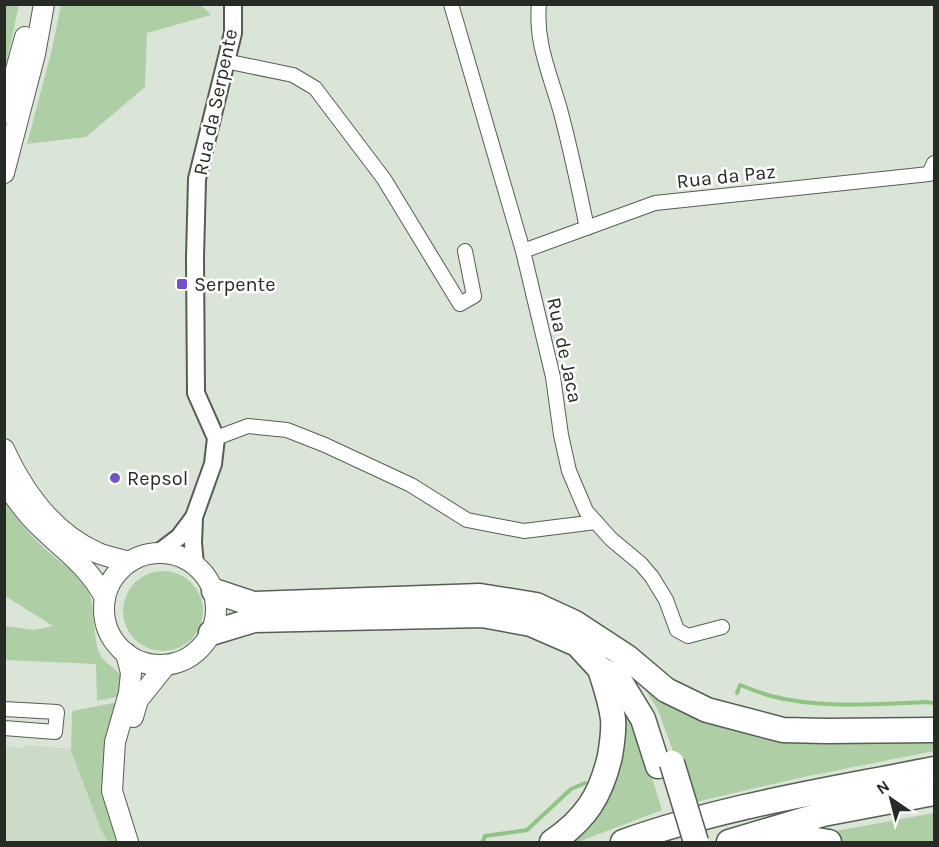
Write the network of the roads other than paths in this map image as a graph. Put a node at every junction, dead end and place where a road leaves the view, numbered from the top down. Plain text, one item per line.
1 (31, 4) edge
2 (44, 4) edge
3 (234, 4) edge
4 (450, 4) edge
5 (539, 4) edge
6 (225, 61) junction
7 (4, 113) edge
8 (934, 163) edge
9 (4, 173) edge
10 (587, 228) junction
11 (465, 251) dead end
12 (523, 251) junction
13 (216, 438) junction
14 (4, 449) edge
15 (4, 482) edge
16 (194, 517) junction
17 (596, 522) junction
18 (158, 553) junction
19 (129, 562) junction
20 (195, 565) junction
21 (214, 591) junction
22 (105, 598) junction
23 (722, 627) dead end
24 (211, 633) junction
25 (126, 654) junction
26 (604, 658) junction
27 (165, 665) junction
28 (4, 709) edge
29 (4, 728) edge
30 (934, 730) edge
31 (665, 765) junction
32 (934, 769) edge
33 (934, 793) edge
34 (768, 832) junction
35 (128, 843) edge
36 (140, 843) edge
37 (552, 843) edge
38 (623, 843) edge
39 (680, 843) edge
40 (696, 843) edge
41 (729, 843) edge
42 (829, 843) edge

1 - 7 main road
2 - 9 main road
3 - 6 street, Rua da Serpente
4 - 12 street, Rua de Jaca
5 - 10 street
6 - 11 street
6 - 13 street, Rua da Serpente
8 - 10 street, Rua da Paz
10 - 12 street, Rua da Paz
12 - 17 street, Rua de Jaca
13 - 16 street
13 - 17 street
14 - 19 main road
15 - 22 main road
16 - 18 street
16 - 20 street
17 - 23 street, Rua de Jaca
18 - 19 main road
18 - 20 main road
19 - 22 main road
20 - 21 main road
21 - 24 main road
21 - 26 highway
22 - 25 main road
24 - 26 highway
24 - 27 main road
25 - 27 main road
25 - 35 main road
26 - 30 highway
26 - 31 highway
26 - 37 highway
27 - 36 main road
28 - 29 street
31 - 39 highway
31 - 40 highway, bridge
32 - 38 highway
33 - 34 highway
34 - 41 highway
34 - 42 highway

